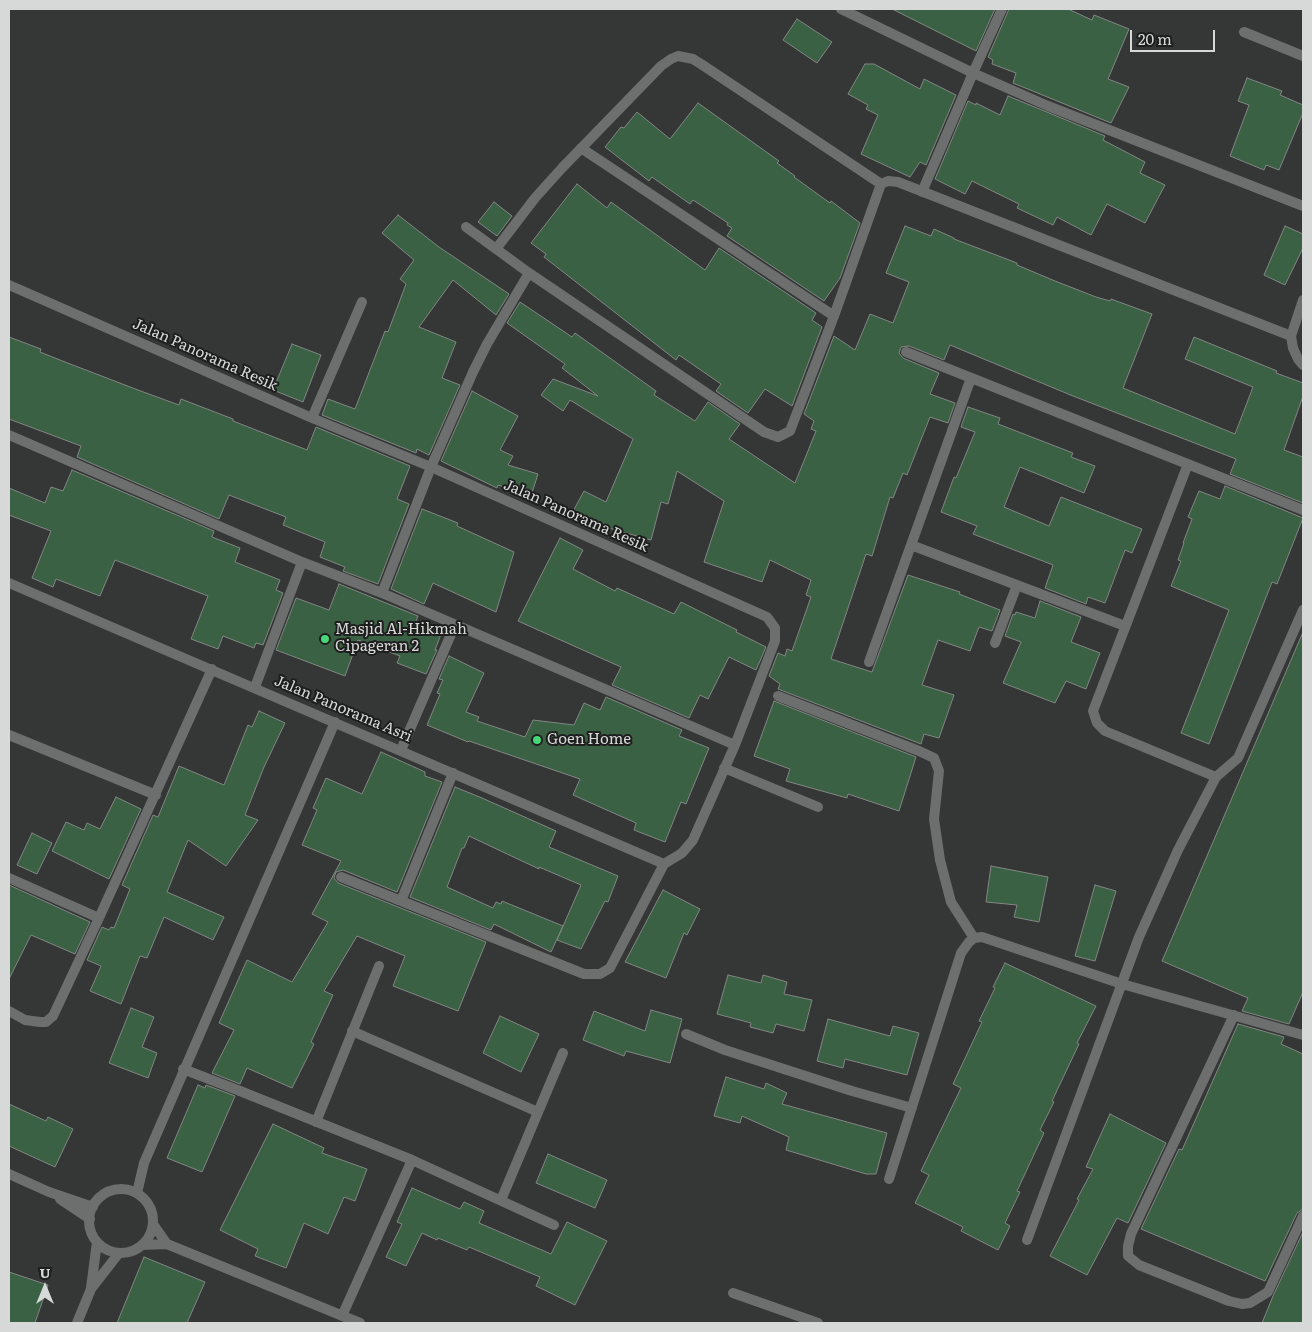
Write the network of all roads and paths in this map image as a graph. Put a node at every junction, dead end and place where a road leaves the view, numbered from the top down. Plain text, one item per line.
1 (841, 9) edge
2 (1002, 9) edge
3 (1244, 32) dead end
4 (1303, 56) edge
5 (973, 73) junction
6 (581, 148) junction
7 (881, 184) junction
8 (922, 192) junction
9 (1303, 206) edge
10 (466, 227) dead end
11 (496, 249) junction
12 (529, 273) junction
13 (9, 285) edge
14 (1303, 300) edge
15 (362, 302) dead end
16 (834, 316) junction
17 (1291, 336) junction
18 (906, 352) dead end
19 (1303, 365) edge
20 (971, 378) junction
21 (312, 418) junction
22 (9, 436) edge
23 (1188, 464) junction
24 (432, 467) junction
25 (1303, 510) edge
26 (911, 545) junction
27 (302, 562) junction
28 (9, 583) edge
29 (1017, 585) junction
30 (382, 593) junction
31 (1303, 610) edge
32 (455, 625) junction
33 (1125, 626) junction
34 (995, 643) dead end
35 (869, 662) dead end
36 (212, 669) junction
37 (255, 687) junction
38 (778, 696) dead end
39 (335, 722) junction
40 (9, 735) edge
41 (735, 745) junction
42 (401, 750) junction
43 (724, 768) junction
44 (453, 773) junction
45 (1216, 777) junction
46 (156, 795) junction
47 (818, 807) dead end
48 (664, 864) junction
49 (341, 877) dead end
50 (9, 878) edge
51 (401, 901) junction
52 (100, 918) junction
53 (974, 938) junction
54 (379, 966) dead end
55 (1122, 984) junction
56 (9, 1011) edge
57 (1234, 1015) junction
58 (352, 1031) junction
59 (1303, 1033) edge
60 (686, 1034) dead end
61 (564, 1053) dead end
62 (183, 1069) junction
63 (912, 1108) junction
64 (538, 1112) junction
65 (316, 1122) junction
66 (412, 1160) junction
67 (142, 1169) junction
68 (9, 1174) edge
69 (889, 1179) dead end
70 (124, 1190) junction
71 (49, 1192) junction
72 (137, 1193) junction
73 (501, 1200) junction
74 (93, 1207) junction
75 (1303, 1216) edge
76 (90, 1219) junction
77 (153, 1224) junction
78 (554, 1224) dead end
79 (1028, 1240) dead end
80 (97, 1242) junction
81 (167, 1244) junction
82 (142, 1245) junction
83 (119, 1253) junction
84 (91, 1289) junction
85 (733, 1293) dead end
86 (342, 1316) junction
87 (77, 1323) edge
88 (360, 1323) edge
89 (818, 1323) edge

1 - 5 street
2 - 5 street
3 - 4 street
5 - 8 street
5 - 9 street
6 - 7 street
6 - 11 street
6 - 16 street
7 - 8 street
7 - 16 street
8 - 17 street
10 - 11 street
11 - 12 street
12 - 16 street
12 - 24 street
13 - 21 street, Jalan Panorama Resik
14 - 17 street
15 - 21 street
17 - 19 street
18 - 20 street
20 - 23 street
20 - 26 street
21 - 24 street, Jalan Panorama Resik
22 - 27 street
23 - 25 street
23 - 33 street
24 - 30 street
24 - 41 street, Jalan Panorama Resik
26 - 29 street
26 - 35 street
27 - 30 street
27 - 37 street
28 - 36 street, Jalan Panorama Asri
29 - 33 street
29 - 34 street
30 - 32 street
31 - 45 street
32 - 41 street
32 - 42 street
33 - 45 street
36 - 37 street, Jalan Panorama Asri
36 - 46 street
37 - 39 street, Jalan Panorama Asri
38 - 53 street
39 - 42 street, Jalan Panorama Asri
39 - 62 street
40 - 46 street
41 - 43 street, Jalan Panorama Resik
42 - 44 street, Jalan Panorama Asri
43 - 47 street
43 - 48 street, Jalan Panorama Resik
44 - 48 street, Jalan Panorama Asri
44 - 51 street
45 - 55 street
46 - 52 street
48 - 51 street, Jalan Panorama Resik
49 - 51 street
50 - 52 street
52 - 56 street
53 - 55 street
53 - 63 street
54 - 58 street
55 - 57 street
55 - 79 street
57 - 59 street
57 - 75 street
58 - 64 street
58 - 65 street
60 - 63 street
61 - 64 street
62 - 65 street
62 - 67 street
63 - 69 street
64 - 73 street
65 - 66 street
66 - 73 street
66 - 86 street
67 - 70 street
67 - 72 street
68 - 71 street
70 - 72 street
70 - 74 street
71 - 74 street
71 - 76 street
72 - 77 street
73 - 78 street
74 - 76 street
76 - 80 street
77 - 81 street
77 - 82 street
80 - 83 street
80 - 84 street
81 - 82 street
81 - 86 street
82 - 83 street
83 - 84 street
84 - 87 street
85 - 89 street
86 - 88 street

